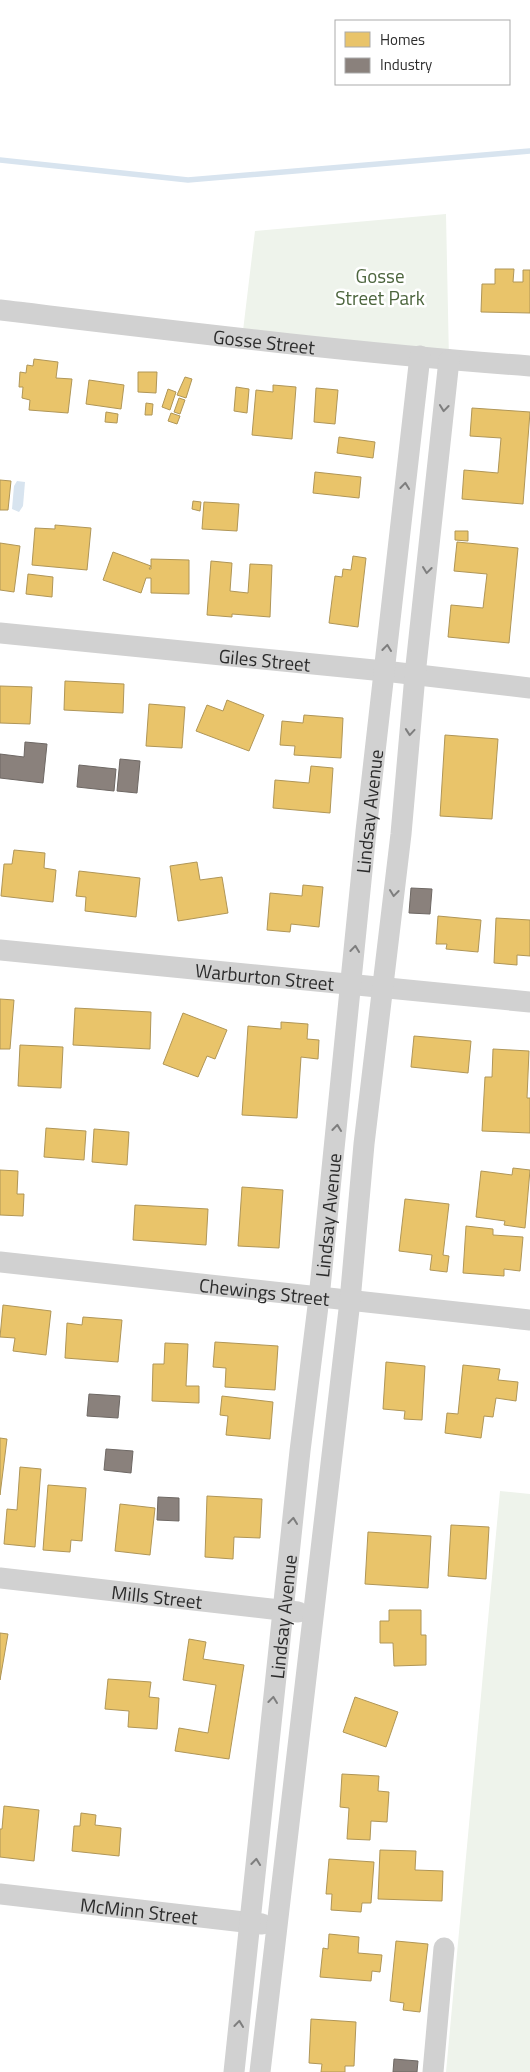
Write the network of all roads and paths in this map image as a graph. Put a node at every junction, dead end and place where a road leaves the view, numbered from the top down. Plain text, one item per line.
1 (0, 310) edge
2 (420, 356) junction
3 (449, 360) junction
4 (530, 366) edge
5 (0, 633) edge
6 (384, 671) junction
7 (415, 676) junction
8 (530, 688) edge
9 (0, 950) edge
10 (352, 984) junction
11 (383, 987) junction
12 (530, 1002) edge
13 (0, 1262) edge
14 (319, 1298) junction
15 (350, 1301) junction
16 (530, 1320) edge
17 (0, 1578) edge
18 (284, 1610) junction
19 (313, 1614) junction
20 (0, 1894) edge
21 (250, 1922) junction
22 (277, 1927) junction
23 (444, 1948) dead end
24 (234, 2072) edge
25 (260, 2072) edge
26 (433, 2072) edge

1 - 2 street, Gosse Street
2 - 3 street, Gosse Street
6 -> 2 street, Lindsay Avenue
3 - 4 street, Gosse Street
3 -> 7 street, Lindsay Avenue
5 - 6 street, Giles Street
6 - 7 street, Giles Street
10 -> 6 street, Lindsay Avenue
7 - 8 street, Giles Street
7 -> 11 street, Lindsay Avenue
9 - 10 street, Warburton Street
10 - 11 street, Warburton Street
14 -> 10 street, Lindsay Avenue
11 - 12 street, Warburton Street
11 - 15 street, Lindsay Avenue
13 - 14 street, Chewings Street
14 - 15 street, Chewings Street
18 -> 14 street, Lindsay Avenue
15 - 16 street, Chewings Street
15 - 19 street, Lindsay Avenue
17 - 18 street, Mills Street
18 - 19 street, Mills Street
21 -> 18 street, Lindsay Avenue
19 - 22 street, Lindsay Avenue
20 - 21 street, McMinn Street
21 - 22 street, McMinn Street
24 -> 21 street, Lindsay Avenue
22 - 25 street, Lindsay Avenue
23 - 26 street

